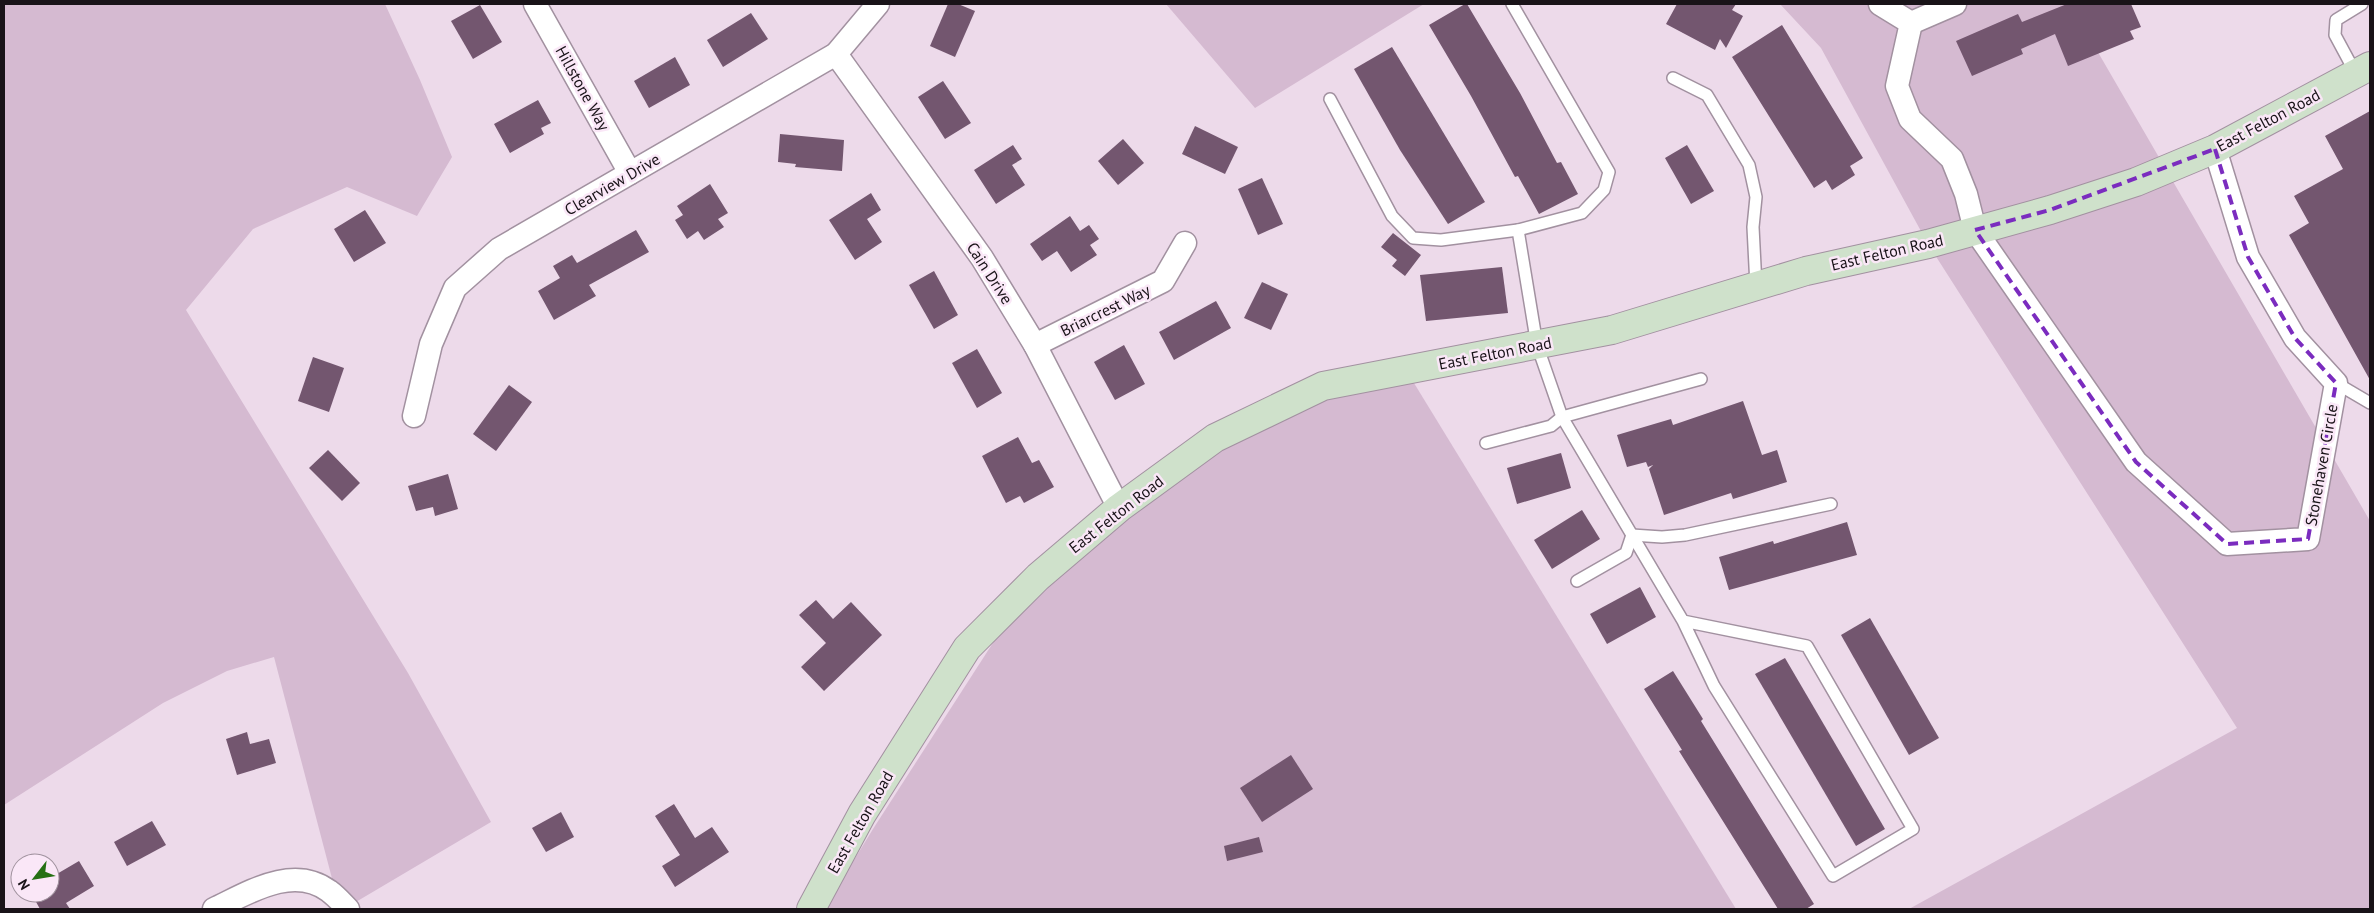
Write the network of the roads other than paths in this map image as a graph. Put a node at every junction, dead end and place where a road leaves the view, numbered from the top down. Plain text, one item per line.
1 (535, 4) edge
2 (878, 4) edge
3 (1512, 4) edge
4 (1880, 4) edge
5 (1955, 4) edge
6 (2362, 4) edge
7 (1911, 23) junction
8 (836, 54) junction
9 (2363, 70) edge
10 (1673, 78) dead end
11 (1330, 99) dead end
12 (2215, 149) junction
13 (630, 173) junction
14 (1518, 230) junction
15 (1976, 230) junction
16 (1185, 243) dead end
17 (1756, 286) junction
18 (1035, 345) junction
19 (1538, 345) junction
20 (1701, 380) dead end
21 (2336, 383) junction
22 (2370, 403) edge
23 (414, 416) dead end
24 (1562, 417) junction
25 (1486, 444) dead end
26 (1830, 504) dead end
27 (1119, 508) junction
28 (1632, 535) junction
29 (1577, 581) dead end
30 (1683, 621) junction
31 (214, 909) edge
32 (348, 909) edge
33 (811, 909) edge

1 - 13 street, Hillstone Way
2 - 8 street, Clearview Drive
3 - 14 lane
4 - 7 street
5 - 7 street
6 - 9 lane
7 - 15 street
8 - 13 street, Clearview Drive
8 - 18 street, Cain Drive
9 - 12 street, East Felton Road
10 - 17 lane
11 - 14 lane
12 - 15 street, East Felton Road
12 - 21 street, Stonehaven Circle
13 - 23 street, Clearview Drive
14 - 19 lane
15 - 17 street, East Felton Road
15 - 21 street, Stonehaven Circle
16 - 18 street, Briarcrest Way
17 - 19 street, East Felton Road
18 - 27 street, Cain Drive
19 - 24 lane
19 - 27 street, East Felton Road
20 - 24 lane
21 - 22 lane
24 - 25 lane
24 - 28 lane
26 - 28 lane
27 - 33 street, East Felton Road
28 - 29 lane
28 - 30 lane
30 - 30 lane
31 - 32 street

